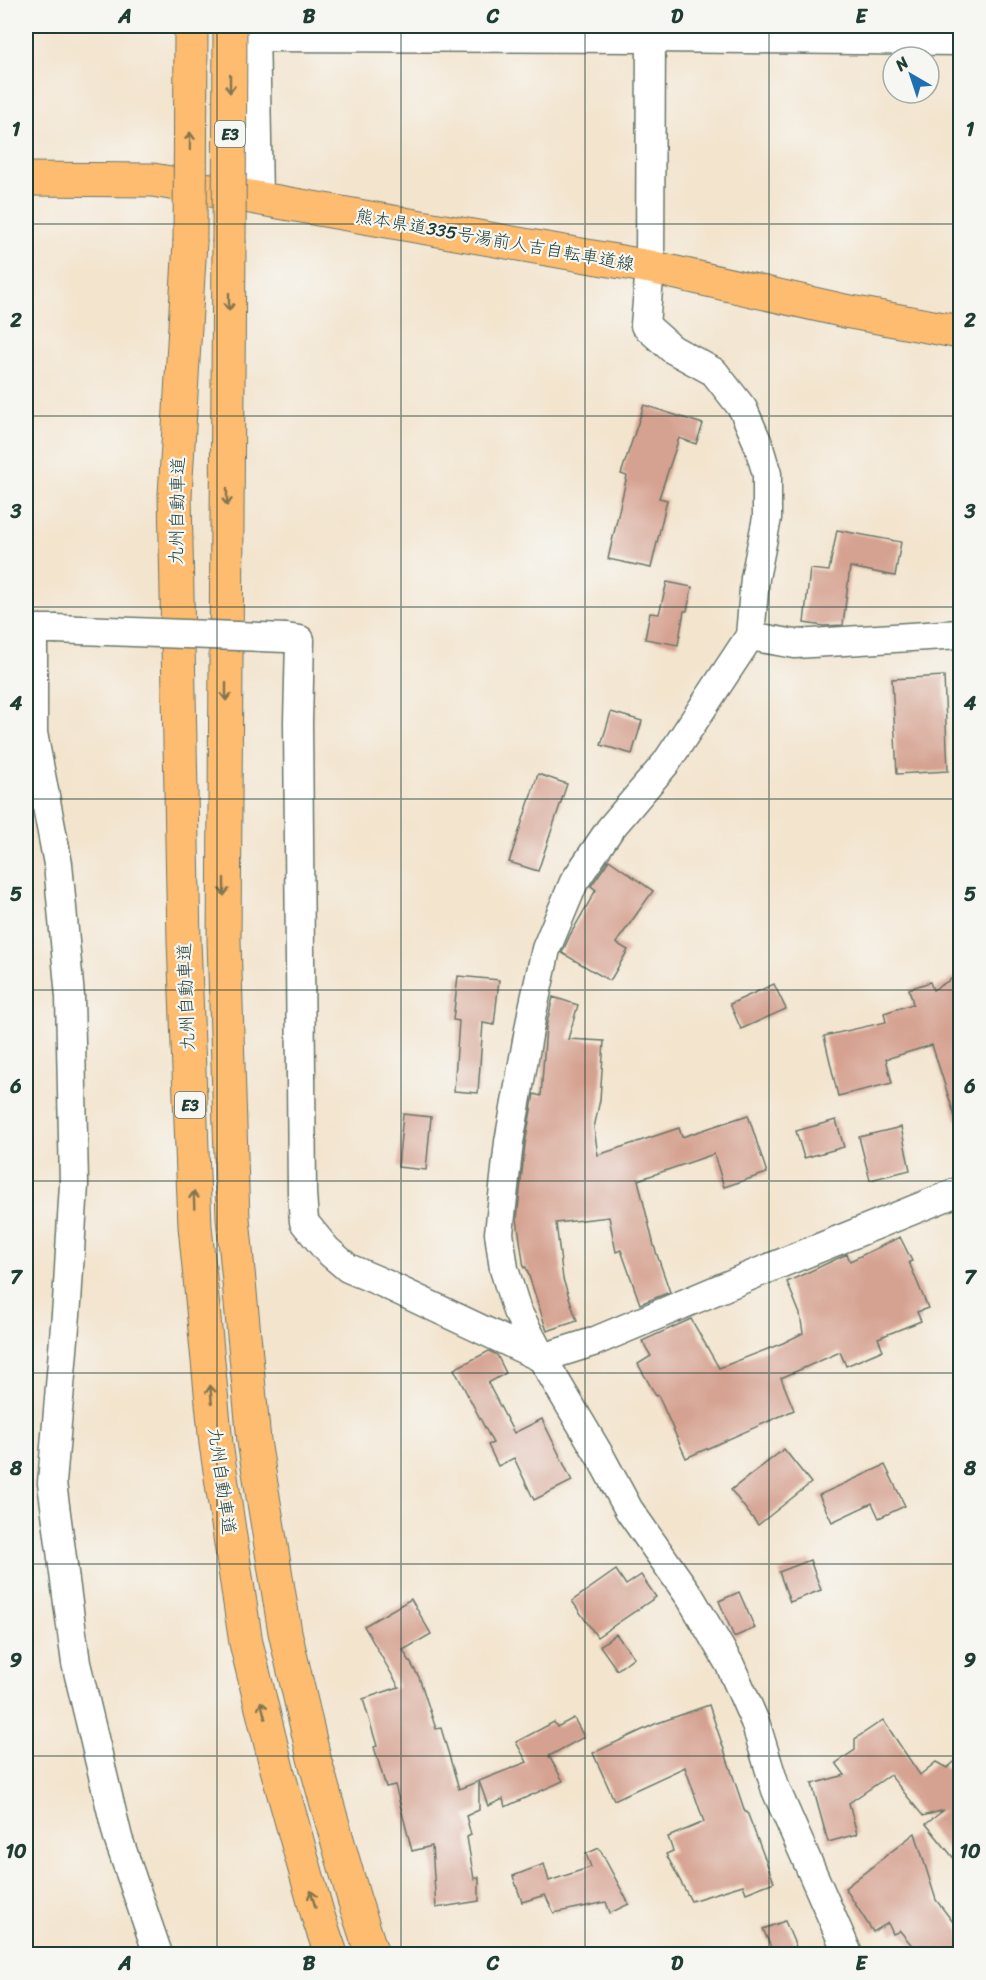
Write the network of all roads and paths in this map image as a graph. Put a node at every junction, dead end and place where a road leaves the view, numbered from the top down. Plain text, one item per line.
1 (191, 26) edge
2 (247, 29) edge
3 (651, 32) edge
4 (960, 41) edge
5 (26, 179) edge
6 (258, 199) junction
7 (650, 267) junction
8 (960, 332) edge
9 (960, 634) edge
10 (750, 636) junction
11 (960, 1191) edge
12 (542, 1358) junction
13 (158, 1954) edge
14 (331, 1954) edge
15 (372, 1954) edge
16 (848, 1954) edge

14 -> 1 main road, 九州自動車道 / E3, bridge
2 - 3 street
2 - 6 street
2 -> 15 main road, 九州自動車道 / E3, bridge
3 - 4 street
3 - 7 street
5 - 6 main road, 熊本県道335号湯前人吉自転車道線
6 - 7 main road, 熊本県道335号湯前人吉自転車道線
7 - 8 main road, 熊本県道335号湯前人吉自転車道線
7 - 10 street
9 - 10 street
10 - 12 street
11 - 12 street
12 - 13 street, bridge
12 - 16 street

